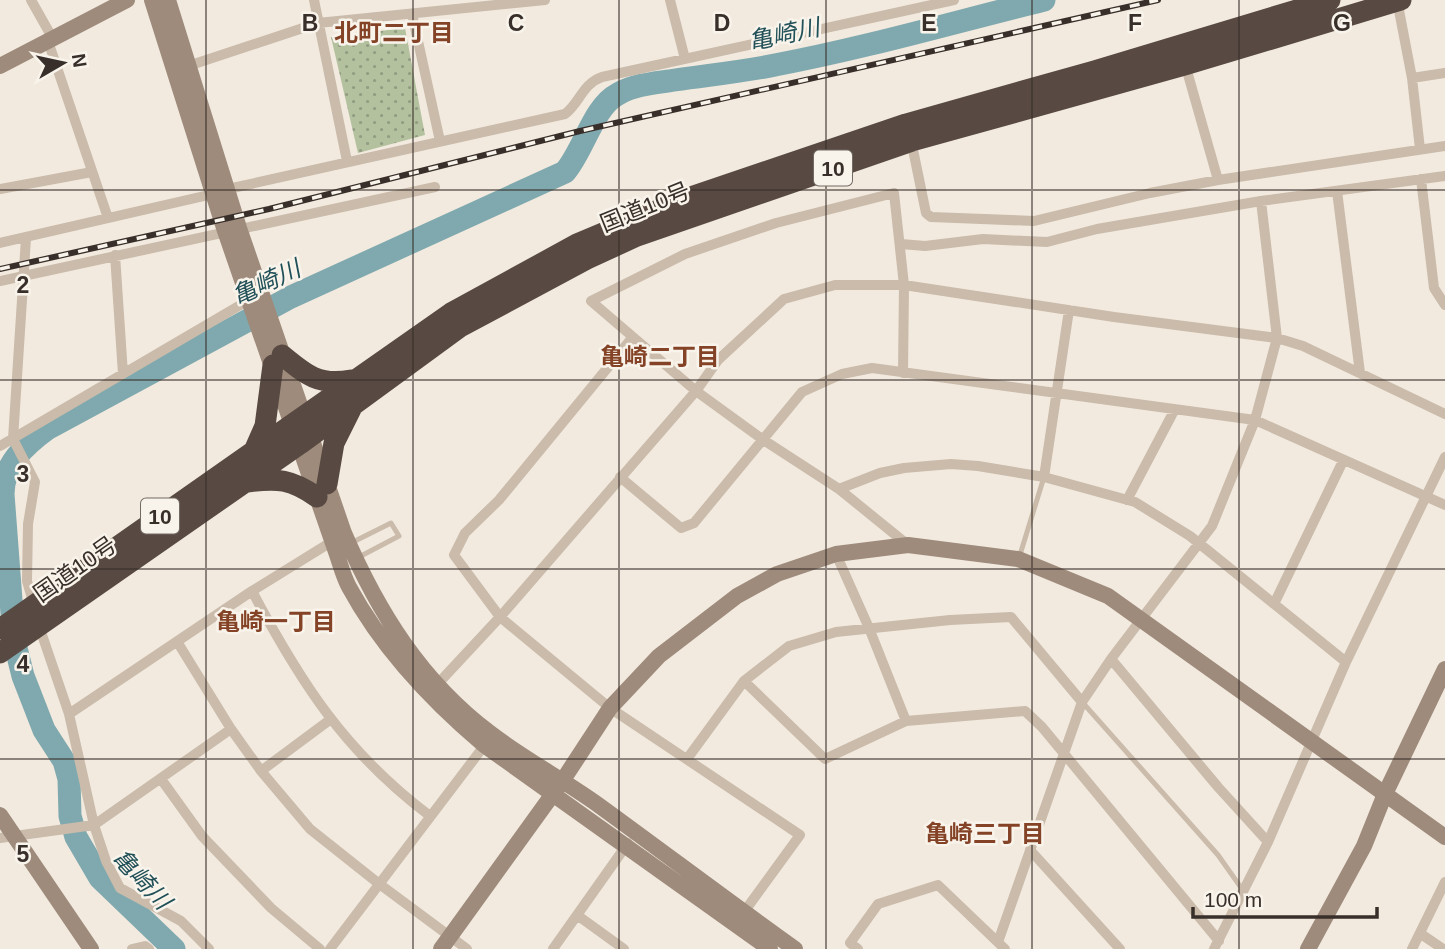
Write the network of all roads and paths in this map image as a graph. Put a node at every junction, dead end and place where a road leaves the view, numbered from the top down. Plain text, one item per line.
1 (31, 0) edge
2 (127, 0) edge
3 (152, 0) edge
4 (168, 0) edge
5 (314, 0) edge
6 (545, 0) edge
7 (670, 0) edge
8 (954, 0) edge
9 (1330, 0) edge
10 (1398, 0) edge
11 (412, 14) junction
12 (318, 23) junction
13 (50, 40) junction
14 (1182, 55) junction
15 (685, 59) junction
16 (0, 66) edge
17 (181, 68) junction
18 (1445, 74) edge
19 (1412, 78) junction
20 (909, 132) junction
21 (440, 141) junction
22 (1445, 146) edge
23 (1420, 149) junction
24 (347, 161) junction
25 (92, 172) junction
26 (1445, 176) edge
27 (1218, 180) junction
28 (1421, 180) junction
29 (435, 187) dead end
30 (0, 189) edge
31 (1336, 191) junction
32 (221, 192) junction
33 (1261, 201) junction
34 (108, 218) junction
35 (232, 229) junction
36 (26, 238) junction
37 (0, 243) edge
38 (901, 244) junction
39 (115, 255) junction
40 (22, 276) junction
41 (0, 281) edge
42 (904, 285) junction
43 (255, 297) junction
44 (1445, 305) edge
45 (1069, 310) junction
46 (632, 338) junction
47 (1277, 338) junction
48 (277, 360) junction
49 (903, 373) junction
50 (1360, 373) junction
51 (122, 374) junction
52 (355, 380) junction
53 (696, 391) junction
54 (1057, 392) junction
55 (353, 404) junction
56 (1175, 409) junction
57 (1445, 414) edge
58 (1255, 421) junction
59 (301, 430) junction
60 (13, 439) junction
61 (762, 439) junction
62 (0, 446) edge
63 (254, 451) junction
64 (1445, 457) edge
65 (1343, 461) junction
66 (620, 477) junction
67 (1044, 477) junction
68 (246, 482) junction
69 (839, 489) junction
70 (322, 490) junction
71 (1427, 496) junction
72 (1127, 500) junction
73 (1445, 505) edge
74 (1198, 543) junction
75 (908, 545) junction
76 (343, 550) junction
77 (836, 554) junction
78 (1018, 559) junction
79 (251, 592) junction
80 (1273, 604) junction
81 (34, 617) junction
82 (500, 617) junction
83 (1142, 620) junction
84 (869, 628) junction
85 (178, 643) junction
86 (2, 644) edge
87 (1111, 659) junction
88 (1346, 662) junction
89 (1445, 668) edge
90 (744, 681) junction
91 (433, 689) junction
92 (1082, 702) junction
93 (610, 708) junction
94 (69, 714) junction
95 (331, 719) junction
96 (906, 721) junction
97 (232, 729) junction
98 (488, 740) junction
99 (1312, 741) junction
100 (1064, 755) junction
101 (687, 759) junction
102 (261, 771) junction
103 (161, 779) junction
104 (559, 787) junction
105 (1385, 794) junction
106 (0, 815) edge
107 (430, 816) junction
108 (94, 825) junction
109 (6, 837) edge
110 (1445, 837) edge
111 (631, 839) junction
112 (1268, 842) junction
113 (1030, 850) junction
114 (1445, 882) edge
115 (378, 883) junction
116 (1244, 892) junction
117 (744, 912) junction
118 (577, 915) junction
119 (1421, 934) junction
120 (446, 943) edge
121 (1002, 945) edge
122 (1217, 945) edge
123 (91, 949) edge
124 (132, 949) edge
125 (149, 949) edge
126 (209, 949) edge
127 (320, 949) edge
128 (330, 949) edge
129 (467, 949) edge
130 (553, 949) edge
131 (624, 949) edge
132 (770, 949) edge
133 (795, 949) edge
134 (858, 949) edge
135 (1120, 949) edge
136 (1308, 949) edge
137 (1412, 949) edge
138 (1443, 949) edge

1 - 13 street
2 - 13 street
3 - 17 street
4 - 17 street
5 - 12 street
6 - 11 street
7 - 15 street
8 - 15 street
9 - 14 highway, 国道10号 / 10
10 - 14 highway, 国道10号 / 10
10 - 19 street
11 - 12 street
11 - 21 street
12 - 17 street
12 - 24 street
13 - 16 street
13 - 25 street
14 - 20 highway, 国道10号 / 10
14 - 27 street
15 - 21 street
17 - 32 street
18 - 19 street
19 - 23 street
20 - 27 street
20 - 52 highway, 国道10号 / 10
20 - 55 highway, 国道10号 / 10
21 - 24 street
22 - 23 street
23 - 27 street
24 - 32 street
25 - 30 street
25 - 34 street
26 - 28 street
28 - 31 street
28 - 44 street
29 - 35 street
31 - 33 street
31 - 50 street
32 - 34 street
32 - 35 street
33 - 38 street
33 - 47 street
34 - 36 street
35 - 39 street
35 - 43 street
36 - 37 street
36 - 40 street
38 - 42 street
38 - 46 street
39 - 40 street
39 - 51 street
40 - 41 street
40 - 60 street
42 - 45 street
42 - 49 street
42 - 53 street
43 - 48 street
43 - 51 street
45 - 47 street
45 - 54 street
46 - 53 street
46 - 82 street
47 - 50 street
47 - 58 street
48 - 52 highway
48 - 59 street
48 - 63 highway
49 - 54 street
49 - 61 street
50 - 57 street
51 - 60 street
52 - 59 highway, 国道10号 / 10
53 - 61 street
53 - 66 street
54 - 56 street
54 - 67 street
55 - 59 highway, 国道10号 / 10
55 - 70 highway
56 - 58 street
56 - 72 street
58 - 65 street
58 - 74 street
59 - 63 highway, 国道10号 / 10
59 - 68 highway, 国道10号 / 10
59 - 70 street
60 - 62 street
60 - 81 street
61 - 66 street
61 - 69 street
63 - 81 highway, 国道10号 / 10
64 - 71 street
65 - 71 street
65 - 80 street
66 - 82 street
67 - 69 street
67 - 72 street
67 - 78 lane
68 - 70 highway
68 - 81 highway, 国道10号 / 10
69 - 75 street
70 - 76 street
71 - 73 street
71 - 88 street
72 - 74 street
74 - 80 street
74 - 83 street
75 - 77 street
75 - 78 street
76 - 76 lane
76 - 79 street
76 - 91 street
77 - 84 street
77 - 93 street
78 - 83 street
79 - 85 street
79 - 95 street
80 - 88 street
81 - 86 highway, 国道10号 / 10
81 - 94 street
82 - 91 street
82 - 93 street
83 - 87 street
83 - 99 street
84 - 90 street
84 - 92 street
84 - 96 street
85 - 94 street
85 - 97 street
87 - 92 street
87 - 112 street
88 - 99 street
89 - 105 street
90 - 96 street
90 - 101 street
91 - 98 street
92 - 100 street
92 - 116 lane
93 - 101 street
93 - 104 street
94 - 108 street
95 - 102 street
95 - 107 street
96 - 100 street
97 - 102 street
97 - 103 street
98 - 104 street
98 - 107 street
99 - 105 street
99 - 112 street
100 - 113 street
100 - 122 street
101 - 117 street
102 - 115 street
103 - 108 street
103 - 127 street
104 - 111 street
104 - 120 street
105 - 110 street
105 - 136 street
106 - 109 street
107 - 115 street
108 - 109 street
108 - 126 street
109 - 123 street
111 - 117 street
111 - 118 street
111 - 132 street
112 - 116 street
113 - 121 street
113 - 135 street
114 - 119 street
115 - 120 street
115 - 128 street
116 - 122 street
117 - 133 street
118 - 130 street
118 - 131 street
119 - 137 street
119 - 138 street
120 - 129 street
121 - 134 street
124 - 125 street

